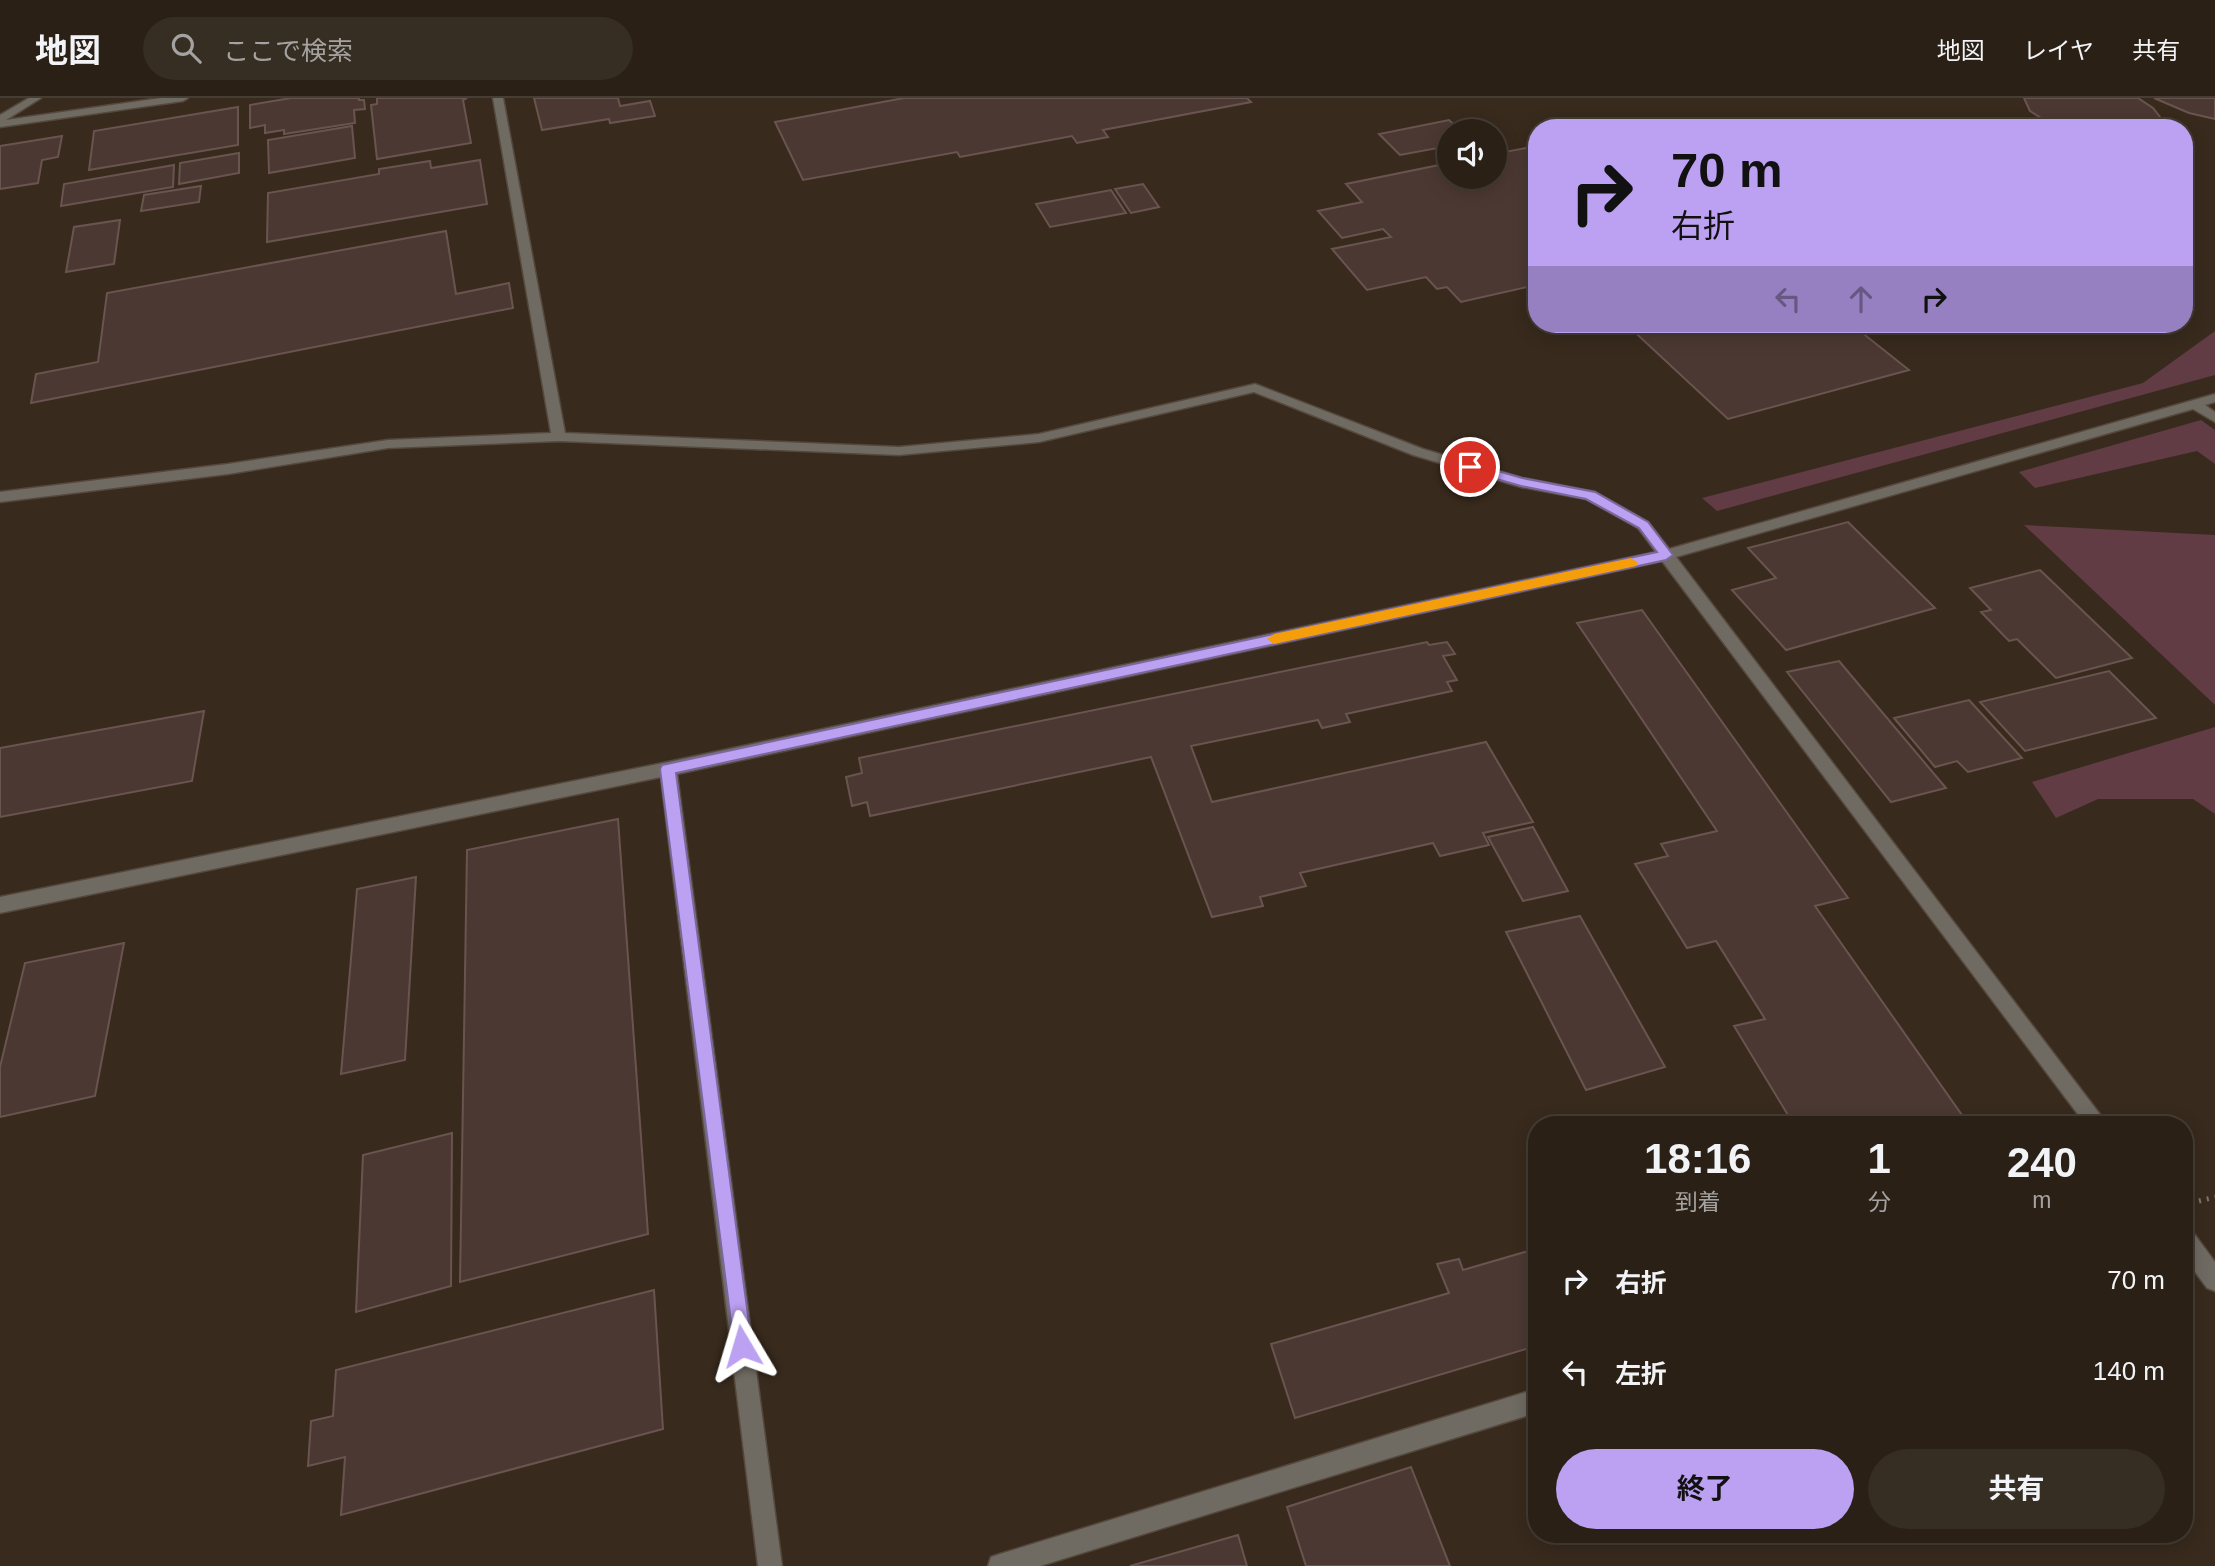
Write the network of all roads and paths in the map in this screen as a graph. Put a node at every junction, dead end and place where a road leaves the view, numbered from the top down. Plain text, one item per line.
1 (36, 98) edge
2 (183, 98) edge
3 (498, 98) edge
4 (0, 121) edge
5 (2215, 398) edge
6 (2195, 404) junction
7 (2215, 418) edge
8 (559, 438) junction
9 (0, 497) edge
10 (1666, 555) junction
11 (668, 769) junction
12 (0, 905) edge
13 (2091, 1116) edge
14 (2193, 1251) edge
15 (2215, 1280) edge
16 (1528, 1403) edge
17 (770, 1566) edge
18 (1000, 1566) edge

1 - 4 street
2 - 4 street
3 - 8 street
5 - 6 street
6 - 7 street
6 - 10 street
8 - 9 street
8 - 10 street
10 - 11 street
10 - 13 street
11 - 12 street
11 - 17 street
14 - 15 street
16 - 18 street

